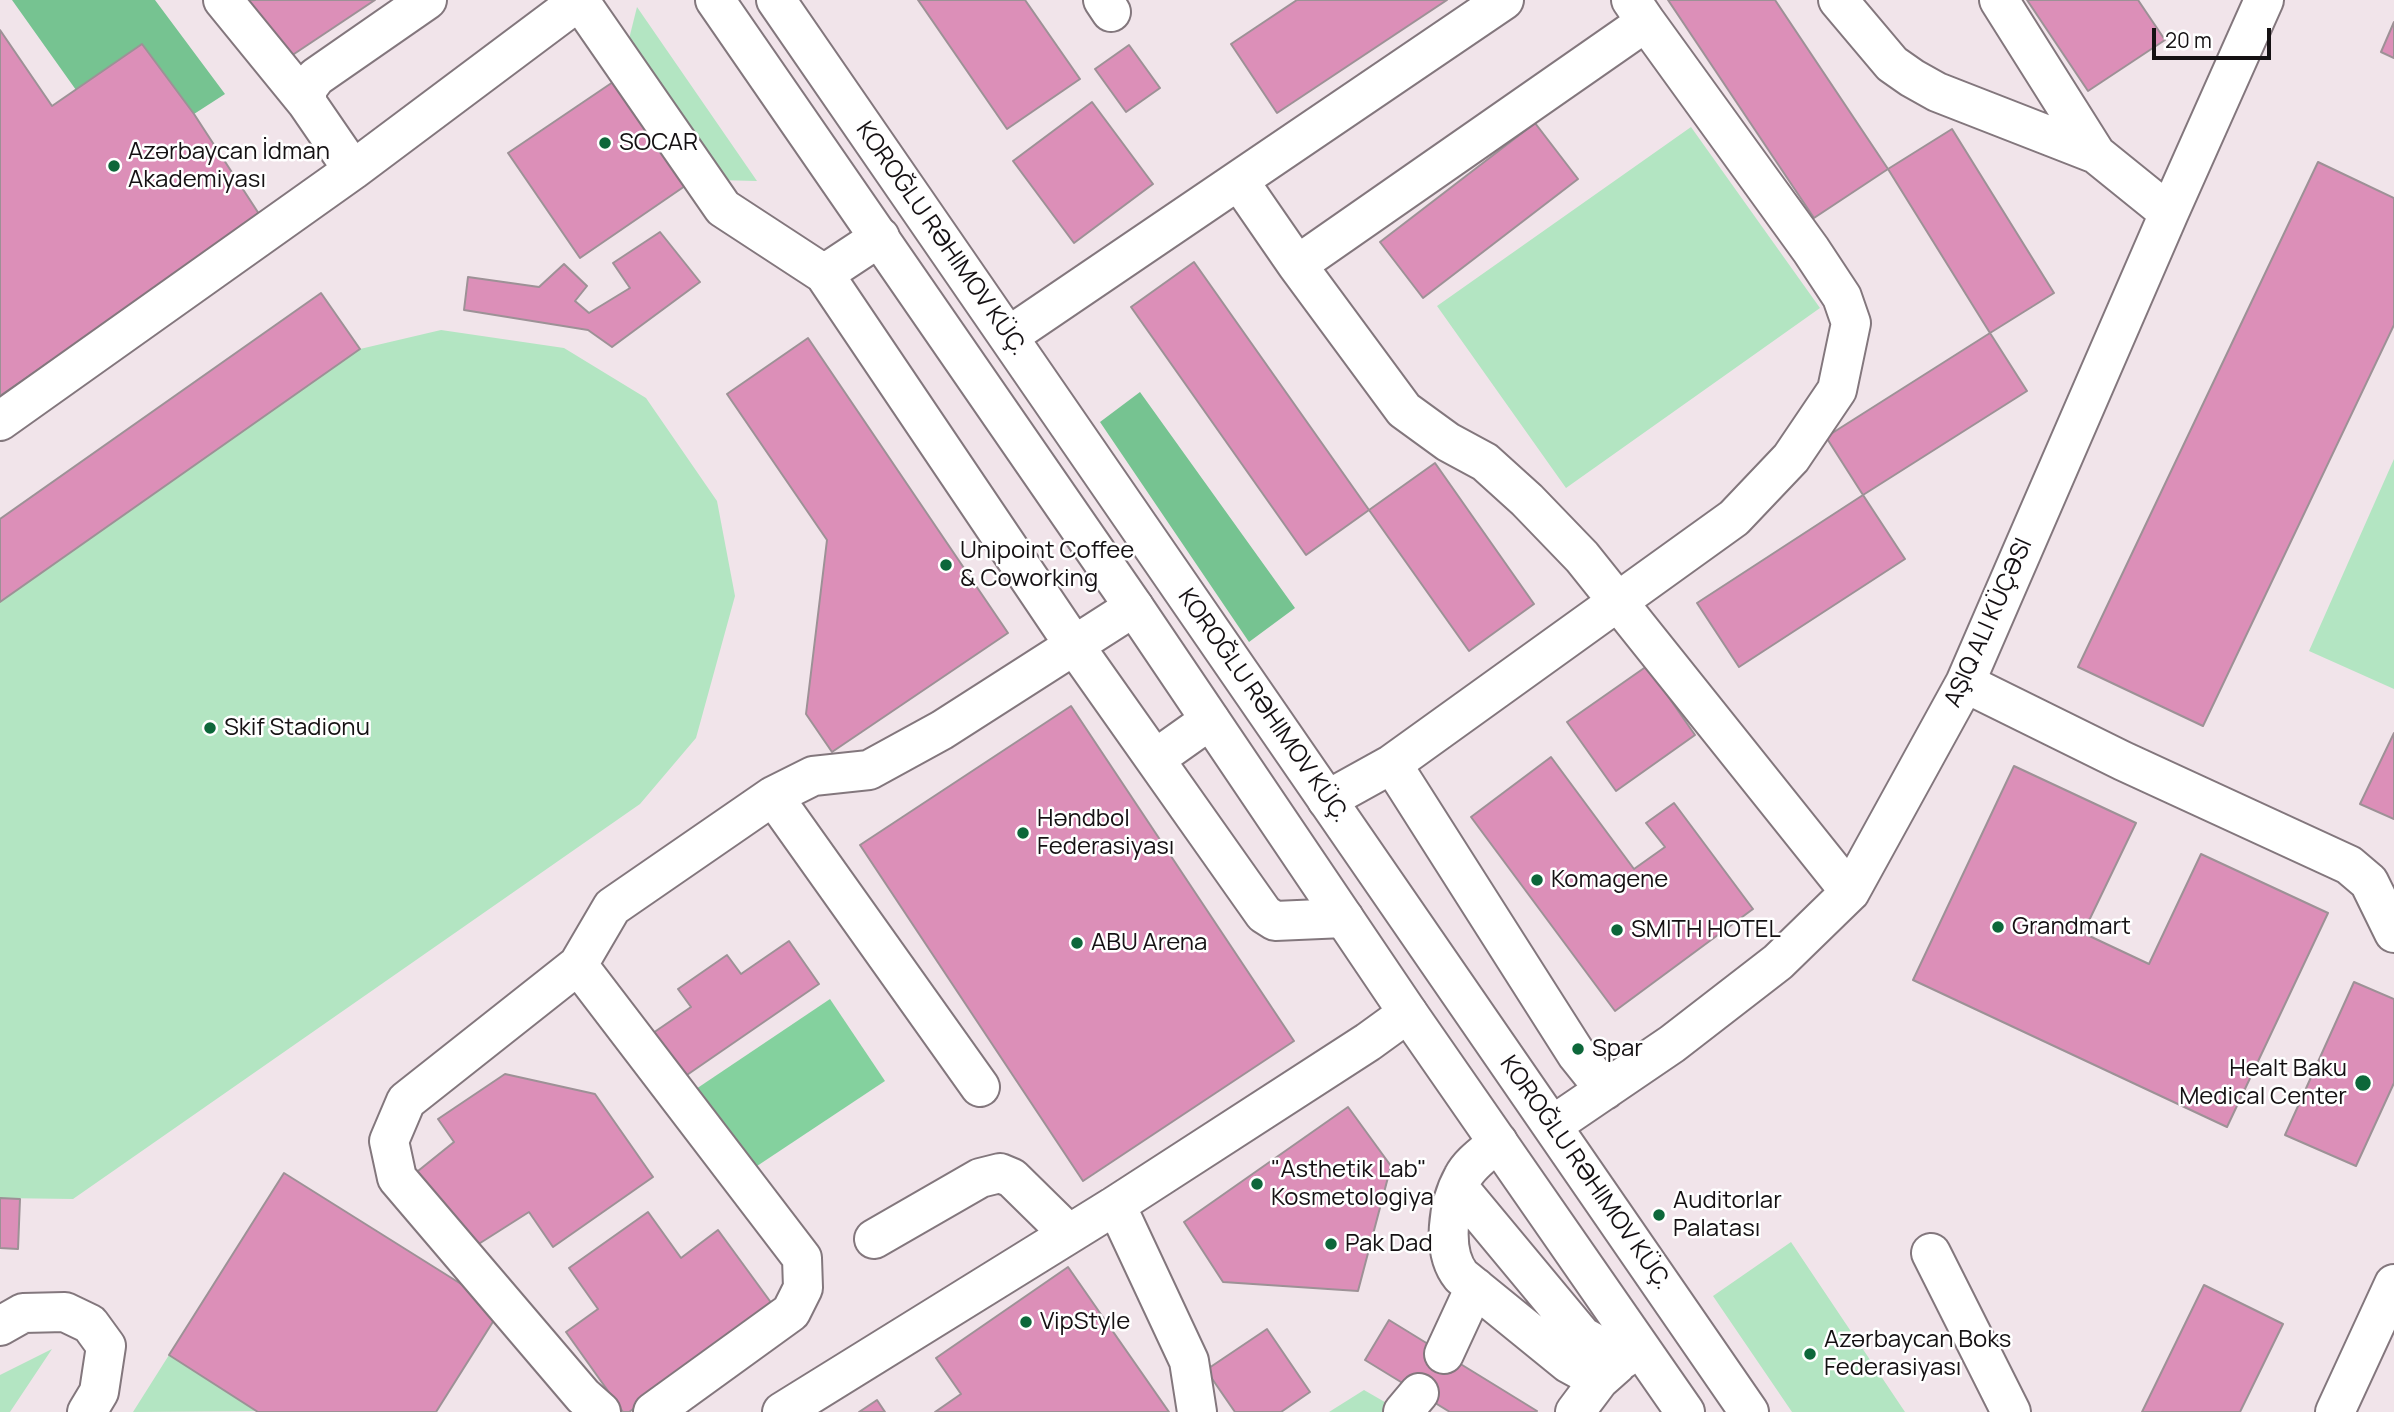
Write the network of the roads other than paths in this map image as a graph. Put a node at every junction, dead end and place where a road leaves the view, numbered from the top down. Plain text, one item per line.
1 (223, 0) edge
2 (427, 0) edge
3 (579, 0) edge
4 (715, 0) edge
5 (776, 0) edge
6 (1504, 0) edge
7 (1838, 0) edge
8 (1999, 0) edge
9 (2264, 0) edge
10 (1638, 11) edge
11 (307, 103) junction
12 (2096, 154) junction
13 (353, 170) junction
14 (1239, 181) junction
15 (2169, 213) junction
16 (880, 237) junction
17 (1297, 265) junction
18 (824, 274) junction
19 (1009, 337) junction
20 (0, 421) edge
21 (1619, 602) junction
22 (1133, 607) junction
23 (1074, 645) junction
24 (1965, 683) junction
25 (1210, 720) junction
26 (1155, 759) junction
27 (1392, 764) junction
28 (773, 796) junction
29 (1327, 800) junction
30 (1850, 892) junction
31 (1343, 918) junction
32 (2394, 933) edge
33 (578, 965) junction
34 (1408, 1013) junction
35 (980, 1087) dead end
36 (1605, 1090) junction
37 (1553, 1125) junction
38 (1498, 1142) junction
39 (1459, 1188) junction
40 (1116, 1205) junction
41 (1069, 1234) junction
42 (874, 1239) dead end
43 (1931, 1253) dead end
44 (2394, 1284) edge
45 (1475, 1287) junction
46 (0, 1326) edge
47 (1444, 1353) dead end
48 (1620, 1361) junction
49 (87, 1412) edge
50 (601, 1412) edge
51 (653, 1412) edge
52 (782, 1412) edge
53 (1198, 1412) edge
54 (1575, 1412) edge
55 (1685, 1412) edge
56 (1749, 1412) edge
57 (2011, 1412) edge
58 (2335, 1412) edge

1 - 11 main road
2 - 11 main road
3 - 13 main road
3 - 18 main road
4 - 16 main road, KOROĞLU RƏHIMOV KÜÇ.
5 - 19 main road, KOROĞLU RƏHIMOV KÜÇ.
6 - 14 main road
7 - 12 main road
8 - 12 main road
9 - 15 main road
10 - 17 main road
10 - 21 main road
11 - 13 main road
12 - 15 main road
13 - 20 main road
14 - 17 main road
14 - 19 main road
15 - 24 main road
16 - 18 main road
16 - 22 main road, KOROĞLU RƏHIMOV KÜÇ.
17 - 21 main road
18 - 23 main road
19 - 29 main road, KOROĞLU RƏHIMOV KÜÇ.
21 - 27 main road
21 - 30 main road
22 - 23 main road
22 - 25 main road, KOROĞLU RƏHIMOV KÜÇ.
23 - 26 main road
23 - 28 main road
24 - 30 main road
24 - 32 main road
25 - 26 main road
25 - 31 main road, KOROĞLU RƏHIMOV KÜÇ.
26 - 31 main road
27 - 29 main road
27 - 36 main road
28 - 33 main road
28 - 35 main road
29 - 37 main road, KOROĞLU RƏHIMOV KÜÇ.
30 - 36 main road
31 - 34 main road, KOROĞLU RƏHIMOV KÜÇ.
33 - 50 main road
33 - 51 main road
34 - 38 main road, KOROĞLU RƏHIMOV KÜÇ.
34 - 40 main road
36 - 37 main road
37 - 56 main road, KOROĞLU RƏHIMOV KÜÇ.
38 - 39 main road
38 - 48 main road, KOROĞLU RƏHIMOV KÜÇ.
39 - 45 main road
39 - 48 main road
40 - 41 main road
40 - 53 main road
41 - 42 main road
41 - 52 main road
43 - 57 main road
44 - 58 main road
45 - 47 main road
45 - 48 main road
46 - 49 main road
48 - 54 main road
48 - 55 main road, KOROĞLU RƏHIMOV KÜÇ.

